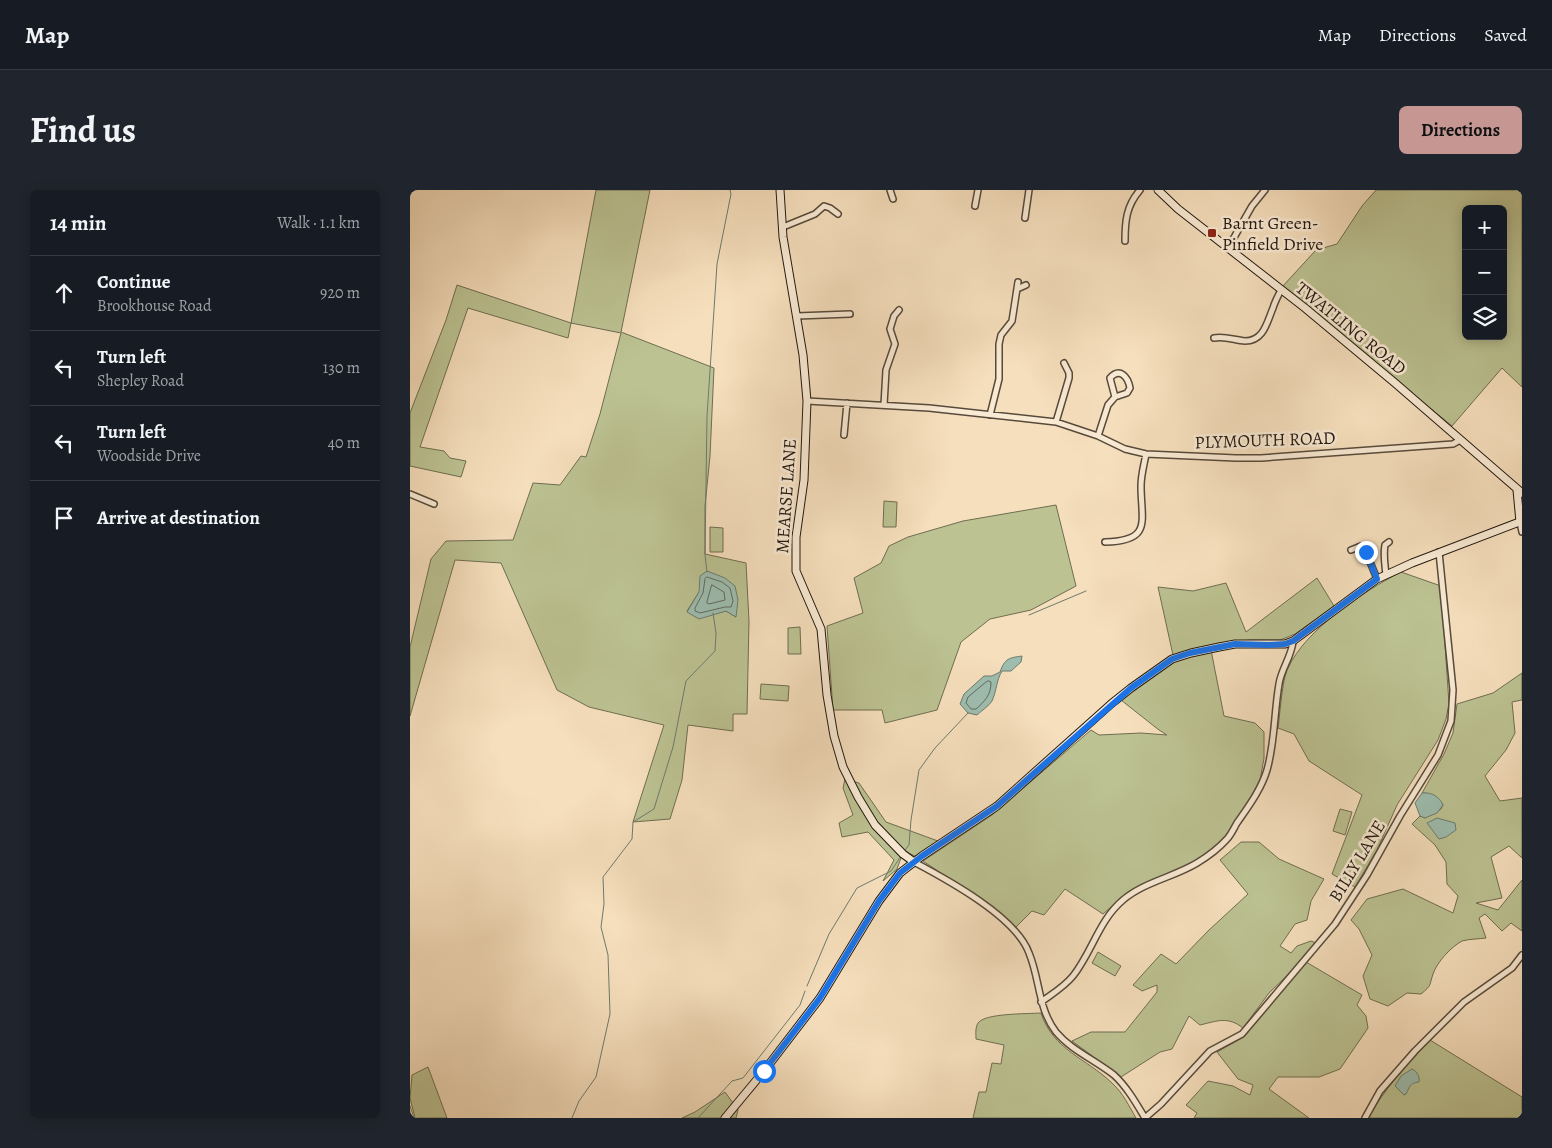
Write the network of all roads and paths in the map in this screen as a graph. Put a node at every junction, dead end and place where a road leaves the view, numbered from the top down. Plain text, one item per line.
1 (780, 190) edge
2 (890, 190) edge
3 (978, 190) edge
4 (1030, 190) edge
5 (1140, 190) edge
6 (1158, 190) edge
7 (1265, 190) edge
8 (893, 199) dead end
9 (976, 206) dead end
10 (838, 214) dead end
11 (1025, 218) dead end
12 (784, 227) junction
13 (1125, 241) dead end
14 (1228, 248) junction
15 (1018, 282) dead end
16 (1026, 285) dead end
17 (1017, 289) junction
18 (1281, 290) junction
19 (900, 310) dead end
20 (850, 314) dead end
21 (797, 316) junction
22 (1214, 338) dead end
23 (1064, 363) dead end
24 (1115, 397) junction
25 (807, 401) junction
26 (847, 402) junction
27 (884, 405) junction
28 (990, 415) junction
29 (1056, 422) junction
30 (844, 435) dead end
31 (1098, 436) junction
32 (1460, 440) junction
33 (1146, 454) junction
34 (1522, 482) edge
35 (1520, 492) edge
36 (410, 494) edge
37 (434, 504) dead end
38 (1521, 522) edge
39 (1522, 532) edge
40 (1105, 542) dead end
41 (1389, 542) dead end
42 (1351, 550) dead end
43 (1439, 552) junction
44 (1386, 575) junction
45 (1377, 579) junction
46 (1293, 641) junction
47 (903, 854) junction
48 (914, 862) junction
49 (900, 873) junction
50 (1522, 955) edge
51 (1041, 1002) junction
52 (725, 1118) edge
53 (1145, 1118) edge
54 (1365, 1118) edge

1 - 12 street, MEARSE LANE
2 - 8 street
3 - 9 street
4 - 11 street
5 - 13 street
6 - 14 street, TWATLING ROAD
7 - 14 street
10 - 12 street
12 - 21 street, MEARSE LANE
14 - 18 street, TWATLING ROAD
15 - 17 street
16 - 17 street
17 - 28 street
18 - 22 street
18 - 32 street, TWATLING ROAD
19 - 27 street
20 - 21 street
21 - 25 street, MEARSE LANE
23 - 29 street
24 - 24 street
24 - 31 street
25 - 26 street, PLYMOUTH ROAD
25 - 47 street, MEARSE LANE
26 - 27 street, PLYMOUTH ROAD
26 - 30 street
27 - 28 street, PLYMOUTH ROAD
28 - 29 street, PLYMOUTH ROAD
29 - 31 street, PLYMOUTH ROAD
31 - 33 street, PLYMOUTH ROAD
32 - 33 street, PLYMOUTH ROAD
32 - 35 street, TWATLING ROAD
33 - 40 street
34 - 35 street
35 - 38 street
36 - 37 street
38 - 39 street
38 - 43 street
41 - 44 street
42 - 45 street
43 - 44 street
43 - 53 street, BILLY LANE
44 - 45 street
45 - 46 street
46 - 48 street
46 - 51 street
47 - 48 street, MEARSE LANE
47 - 49 street
48 - 49 street
48 - 51 street
49 - 52 street
50 - 54 street
51 - 53 street

